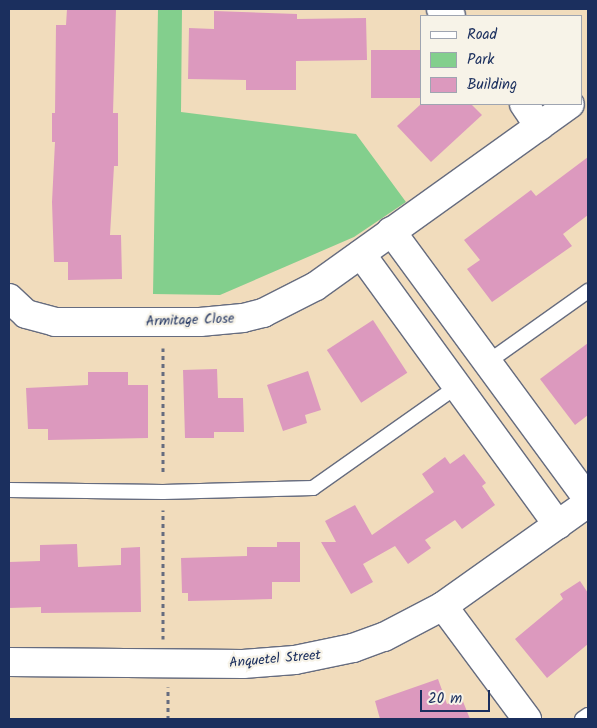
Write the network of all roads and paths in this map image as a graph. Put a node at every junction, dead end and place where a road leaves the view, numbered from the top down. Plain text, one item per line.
1 (525, 105) edge
2 (569, 105) edge
3 (539, 126) junction
4 (391, 232) junction
5 (361, 254) junction
6 (588, 291) edge
7 (9, 298) edge
8 (488, 362) junction
9 (456, 387) junction
10 (9, 490) edge
11 (588, 501) edge
12 (558, 525) junction
13 (443, 606) junction
14 (9, 662) edge
15 (168, 686) dead end
16 (588, 715) edge
17 (168, 719) edge
18 (527, 719) edge
19 (582, 719) edge

1 - 3 street
2 - 3 street, Armitage Close
3 - 4 street, Armitage Close
4 - 5 street, Armitage Close
4 - 8 street
5 - 7 street, Armitage Close
5 - 9 street
6 - 8 lane
8 - 9 street
8 - 11 street
9 - 10 lane
9 - 12 street
11 - 12 street, Anquetel Street
12 - 13 street, Anquetel Street
13 - 14 street, Anquetel Street
13 - 18 street
15 - 17 path
16 - 19 lane

